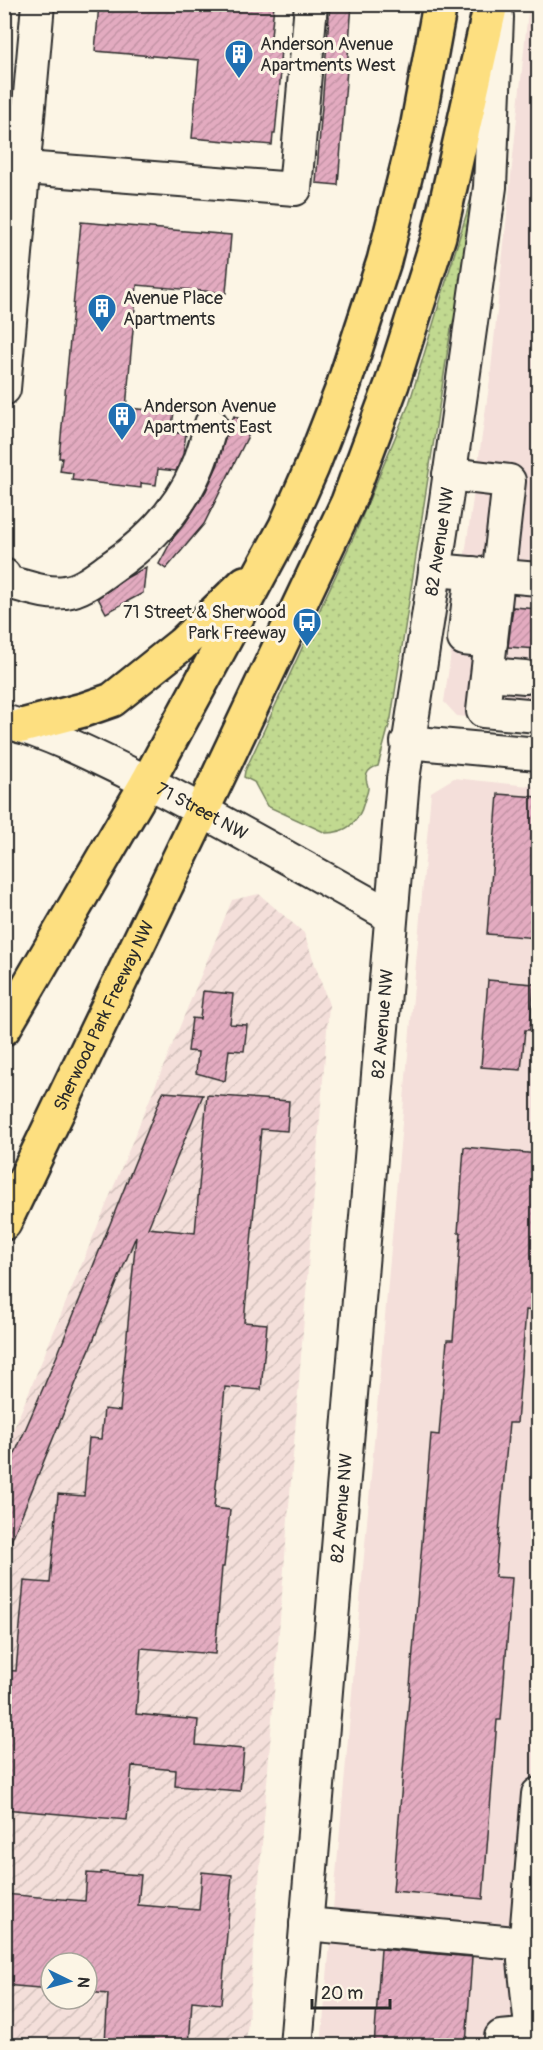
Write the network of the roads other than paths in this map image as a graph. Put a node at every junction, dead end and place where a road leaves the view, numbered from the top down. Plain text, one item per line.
1 (38, 4) edge
2 (311, 4) edge
3 (440, 4) edge
4 (491, 4) edge
5 (498, 4) edge
6 (25, 168) junction
7 (4, 389) edge
8 (211, 424) dead end
9 (449, 474) junction
10 (268, 561) junction
11 (435, 570) junction
12 (485, 574) junction
13 (6, 578) edge
14 (538, 579) edge
15 (488, 674) junction
16 (525, 677) dead end
17 (538, 716) edge
18 (13, 723) edge
19 (408, 742) junction
20 (538, 754) edge
21 (147, 783) junction
22 (202, 811) junction
23 (391, 916) junction
24 (4, 1028) edge
25 (4, 1223) edge
26 (538, 1794) edge
27 (306, 1924) junction
28 (526, 1944) junction
29 (532, 2040) edge
30 (296, 2046) edge
31 (501, 2046) edge

1 - 6 street
2 - 6 street
3 - 10 main road
4 - 22 main road
5 - 9 street, 82 Avenue NW
6 - 7 street
8 - 13 street
9 - 11 street, 82 Avenue NW
9 - 12 street
10 - 18 main road
10 - 21 main road
11 - 12 street
11 - 19 street, 82 Avenue NW
12 - 14 street
12 - 15 street
15 - 16 street
15 - 17 street
18 - 21 street, 71 Street NW
19 - 20 street
19 - 23 street, 82 Avenue NW
21 - 22 street, 71 Street NW
21 - 24 main road
22 - 23 street, 71 Street NW
22 - 25 main road, Sherwood Park Freeway NW
23 - 27 street, 82 Avenue NW
26 - 28 street
27 - 28 street
27 - 30 street, 82 Avenue NW
28 - 29 street
29 - 31 street

